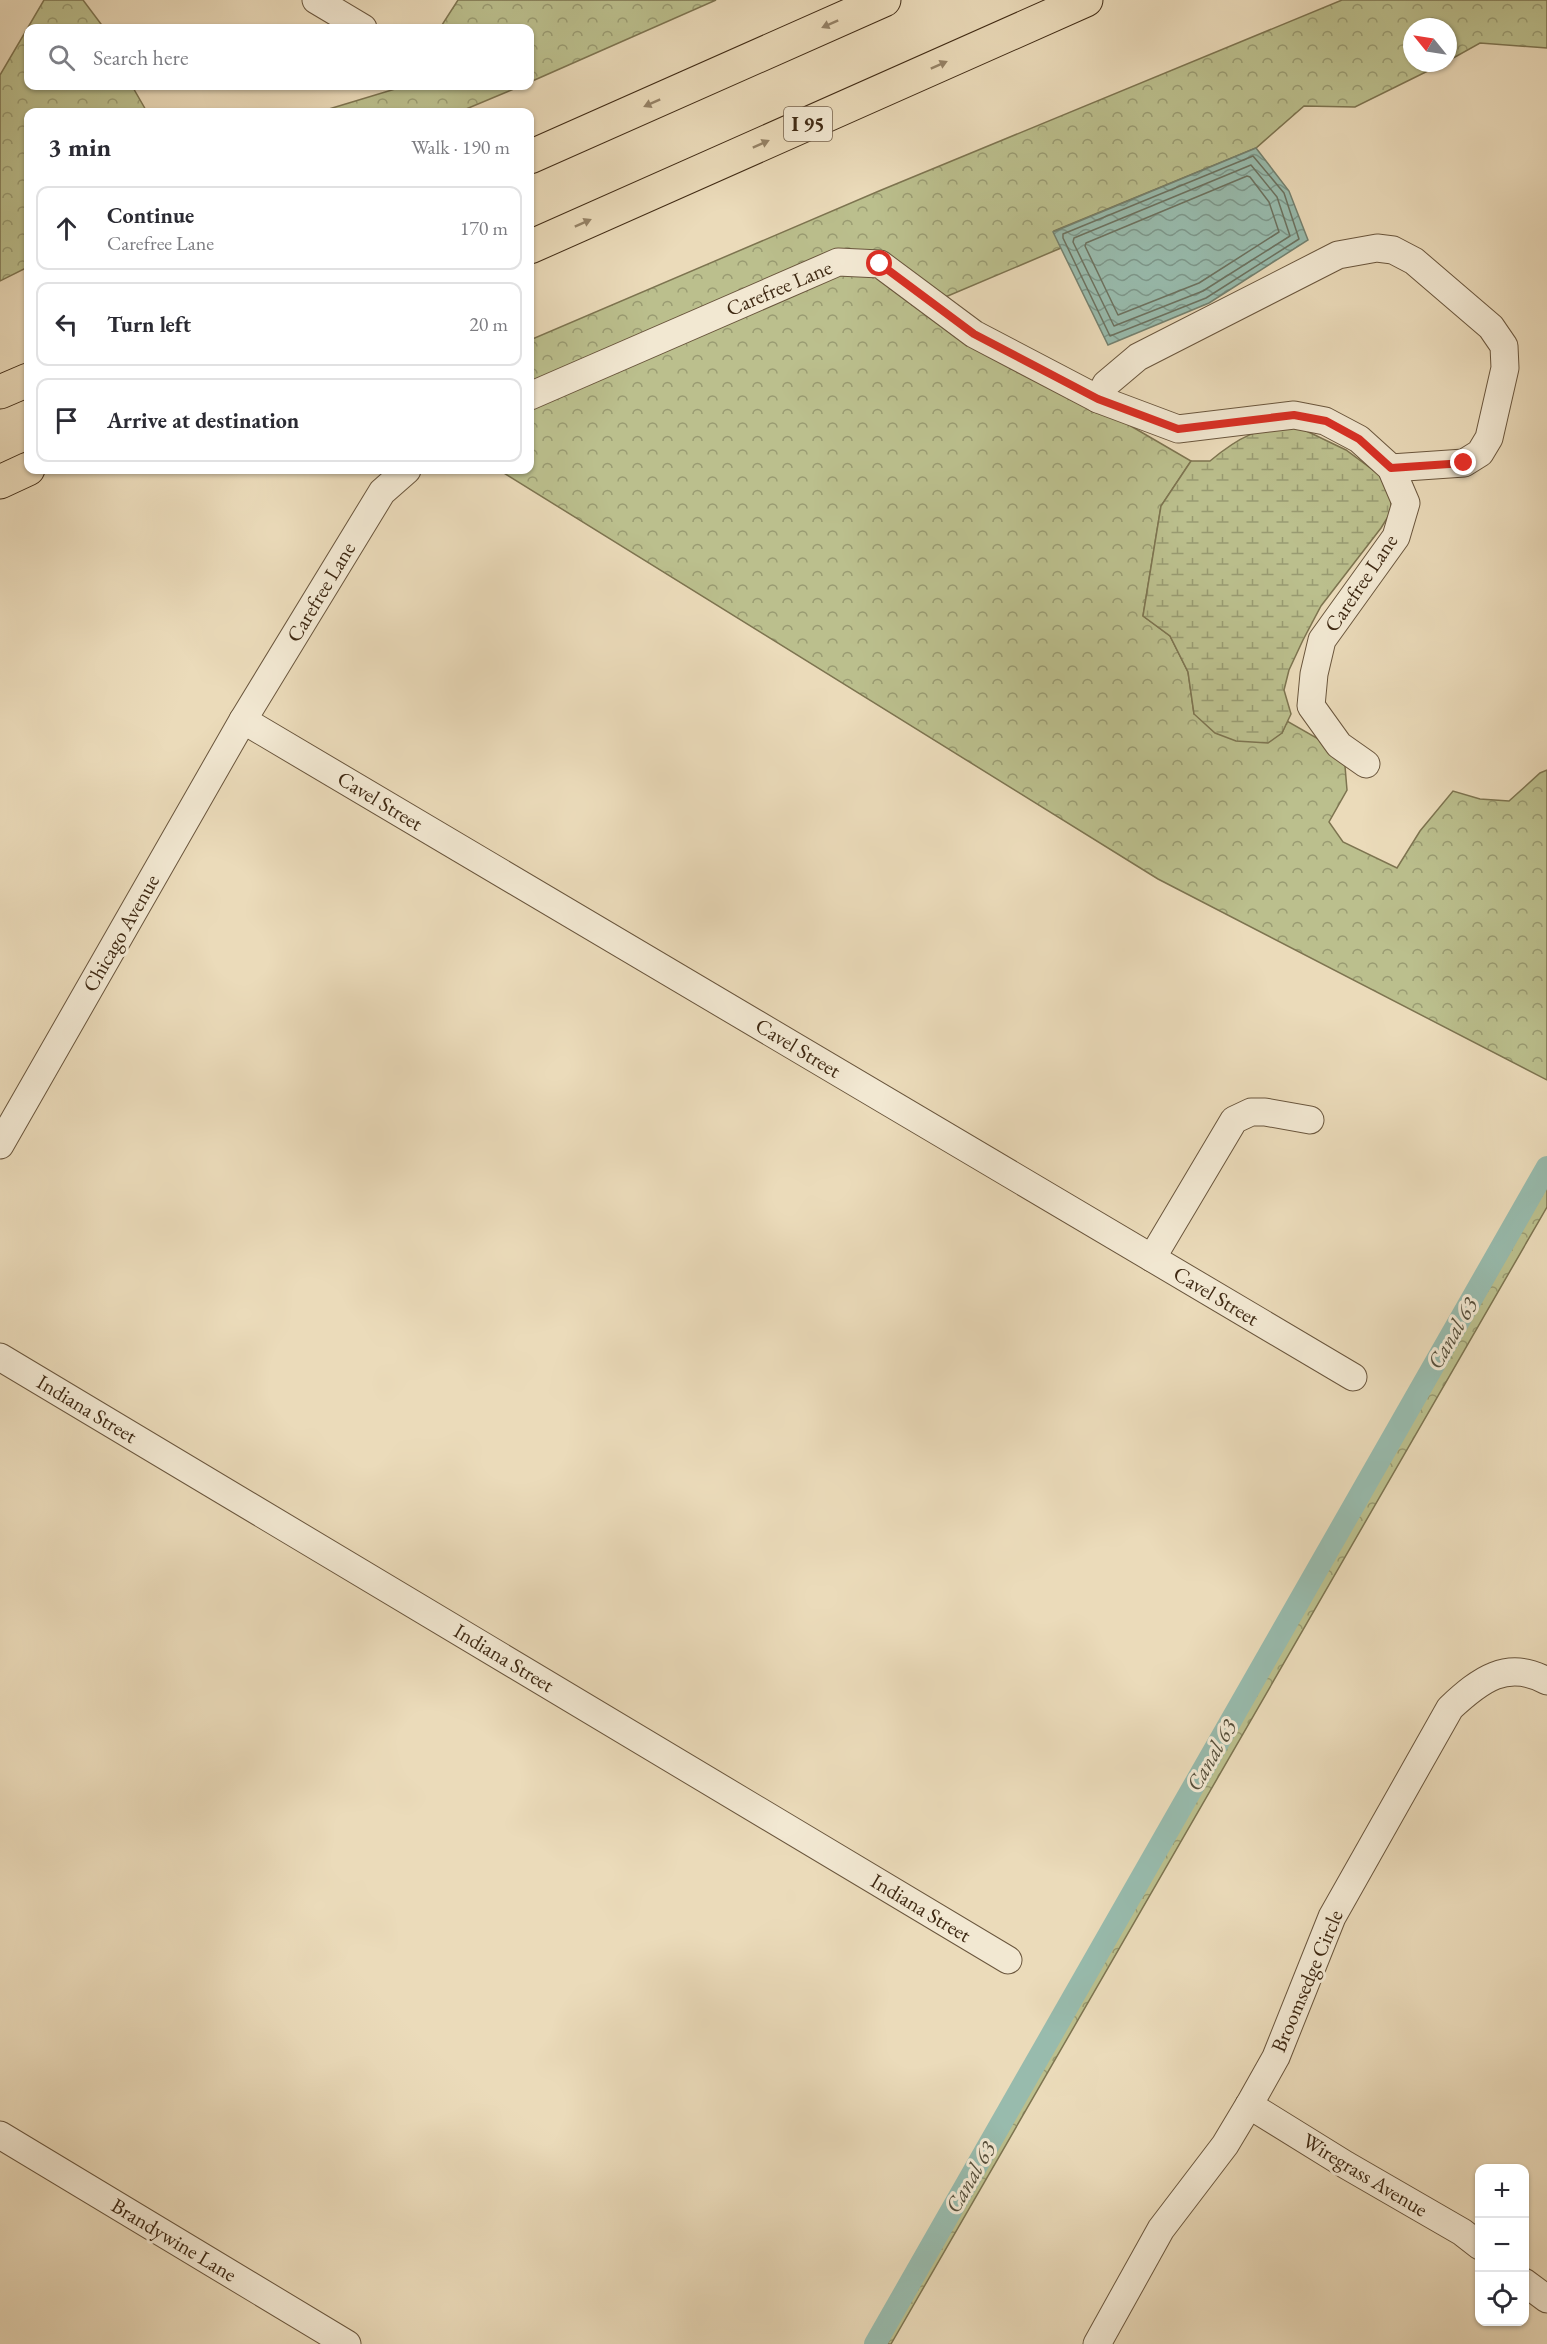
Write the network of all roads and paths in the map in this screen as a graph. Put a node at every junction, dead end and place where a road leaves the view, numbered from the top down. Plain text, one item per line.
1 (316, 0) edge
2 (884, 0) edge
3 (1086, 0) edge
4 (356, 24) edge
5 (534, 155) edge
6 (534, 245) edge
7 (24, 382) edge
8 (0, 392) edge
9 (534, 394) edge
10 (1098, 399) junction
11 (1391, 468) junction
12 (24, 472) edge
13 (402, 474) edge
14 (0, 482) edge
15 (243, 720) junction
16 (1366, 764) dead end
17 (1310, 1120) dead end
18 (0, 1145) edge
19 (1152, 1258) junction
20 (0, 1357) edge
21 (1353, 1377) dead end
22 (1547, 1681) edge
23 (1008, 1960) dead end
24 (1249, 2105) junction
25 (0, 2135) edge
26 (1475, 2243) edge
27 (1529, 2286) edge
28 (1547, 2299) edge
29 (347, 2344) edge
30 (1097, 2344) edge

1 - 4 street
2 -> 5 highway
6 -> 3 highway, I 95
7 - 8 highway
9 - 10 street, Carefree Lane
10 - 11 street, Carefree Lane
10 - 11 street
11 - 16 street, Carefree Lane
12 - 14 highway
13 - 15 street, Carefree Lane
15 - 18 street, Chicago Avenue
15 - 19 street, Cavel Street
17 - 19 street
19 - 21 street, Cavel Street
20 - 23 street, Indiana Street
22 - 24 street, Broomsedge Circle
24 - 26 street, Wiregrass Avenue
24 - 30 street, Broomsedge Circle
25 - 29 street, Brandywine Lane
27 - 28 street

